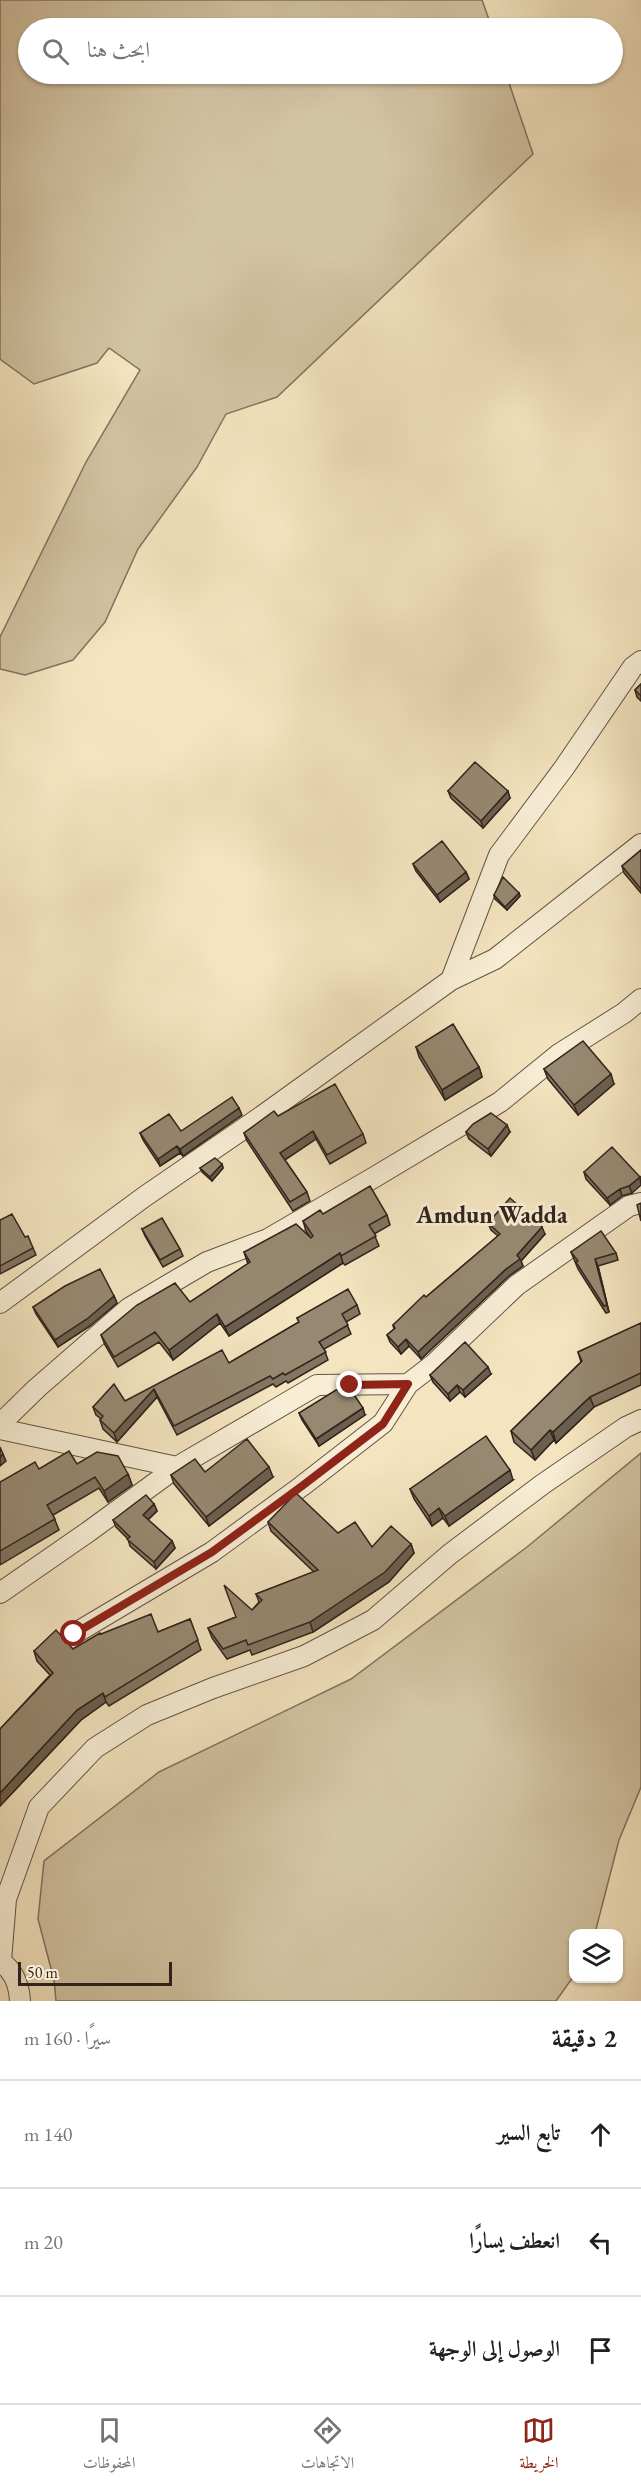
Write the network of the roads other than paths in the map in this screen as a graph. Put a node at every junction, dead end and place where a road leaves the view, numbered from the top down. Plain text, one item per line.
1 (641, 661) edge
2 (641, 844) edge
3 (451, 980) junction
4 (641, 999) edge
5 (641, 1203) edge
6 (0, 1303) edge
7 (408, 1384) junction
8 (641, 1420) edge
9 (0, 1424) edge
10 (0, 1428) edge
11 (177, 1467) junction
12 (0, 1593) edge
13 (74, 1634) dead end
14 (1, 1961) edge
15 (20, 2001) edge

1 - 3 street
2 - 3 street
3 - 6 street
4 - 9 street
5 - 7 street
7 - 11 street
7 - 13 street
8 - 14 street
10 - 11 street
11 - 12 street
14 - 15 street

